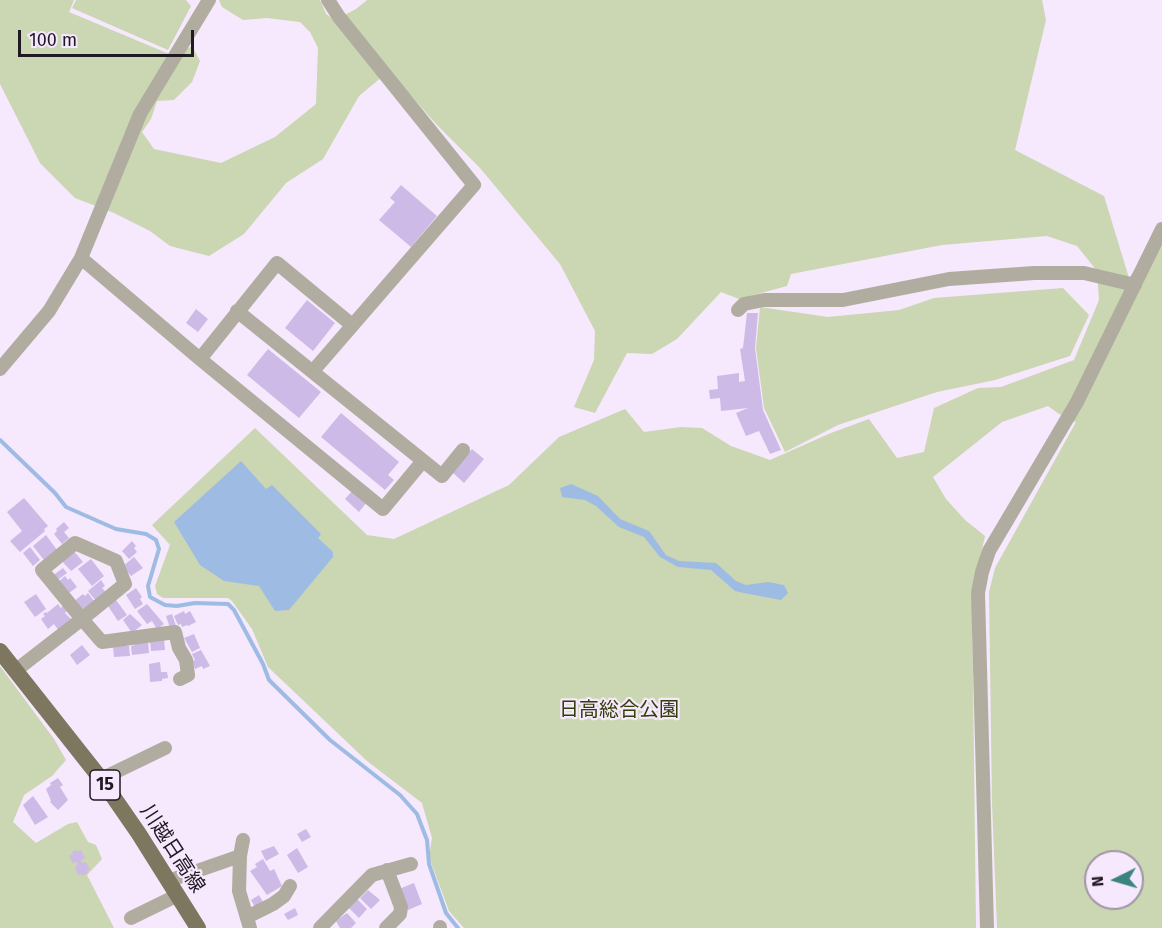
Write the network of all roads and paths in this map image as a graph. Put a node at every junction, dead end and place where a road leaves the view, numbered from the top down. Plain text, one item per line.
1 (209, 0) edge
2 (328, 0) edge
3 (1162, 229) edge
4 (81, 258) junction
5 (1135, 285) junction
6 (738, 310) dead end
7 (237, 311) junction
8 (352, 326) junction
9 (200, 358) junction
10 (0, 369) edge
11 (313, 371) junction
12 (463, 450) dead end
13 (422, 462) junction
14 (82, 619) junction
15 (0, 651) edge
16 (15, 671) junction
17 (180, 679) dead end
18 (165, 748) dead end
19 (101, 779) junction
20 (243, 840) dead end
21 (240, 856) junction
22 (411, 864) dead end
23 (387, 870) junction
24 (290, 886) dead end
25 (173, 888) junction
26 (131, 918) dead end
27 (249, 923) edge
28 (198, 928) edge
29 (320, 928) edge
30 (386, 928) edge
31 (987, 928) edge

1 - 4 street
2 - 8 street
3 - 5 street
4 - 9 street
4 - 10 street
5 - 6 street
5 - 31 street
7 - 8 street
7 - 9 street
7 - 11 street
8 - 11 street
9 - 13 street
11 - 13 street
12 - 13 street
14 - 14 street
14 - 16 street
14 - 17 street
15 - 16 main road, 川越日高線 / 15
16 - 19 main road, 川越日高線 / 15
18 - 19 street
19 - 25 main road, 川越日高線 / 15
20 - 21 street
21 - 25 street
21 - 27 street
22 - 23 street
23 - 29 street
23 - 30 street
24 - 27 street
25 - 26 street
25 - 28 main road, 川越日高線 / 15

